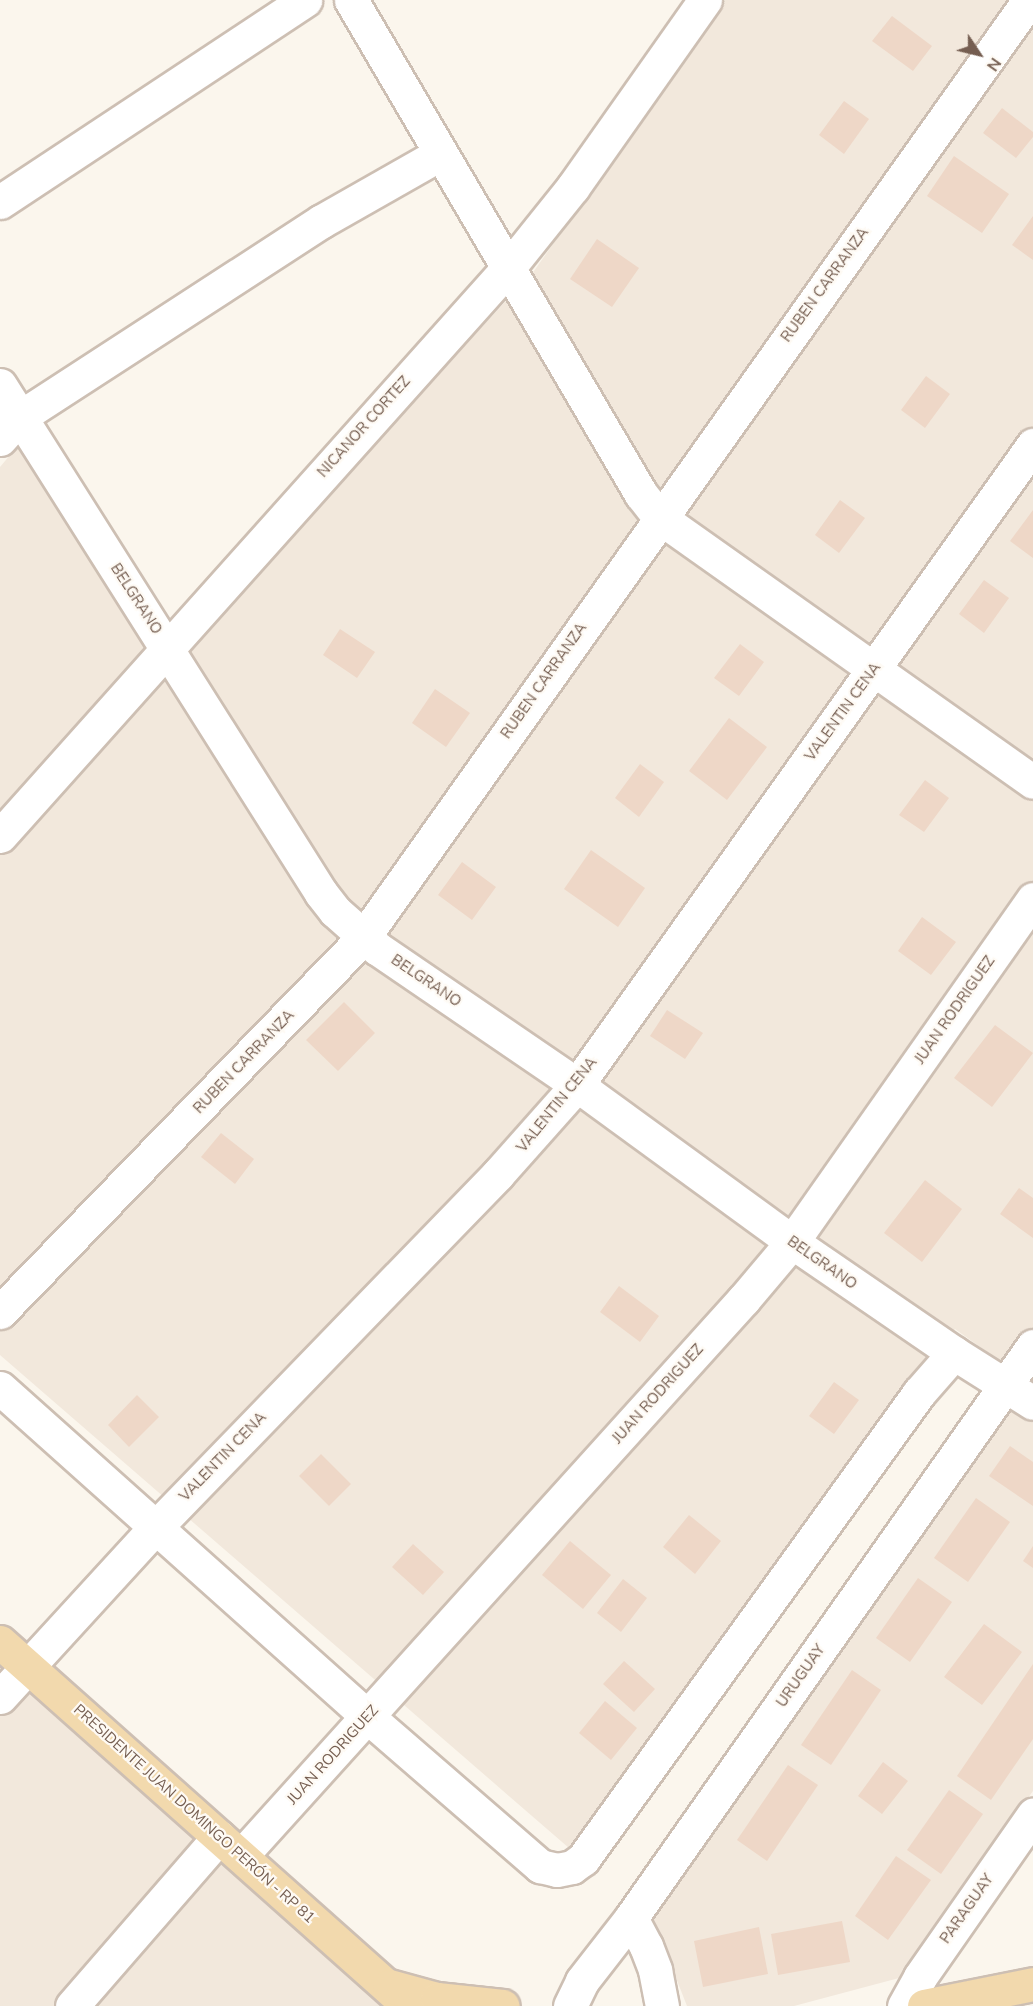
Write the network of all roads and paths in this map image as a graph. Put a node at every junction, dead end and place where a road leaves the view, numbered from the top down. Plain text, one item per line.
1 (305, 0) edge
2 (351, 0) edge
3 (705, 0) edge
4 (1029, 0) edge
5 (440, 154) junction
6 (0, 202) edge
7 (509, 267) junction
8 (0, 386) edge
9 (7, 429) edge
10 (1033, 445) edge
11 (659, 517) junction
12 (166, 647) junction
13 (874, 670) junction
14 (1033, 782) edge
15 (0, 836) edge
16 (1033, 899) edge
17 (363, 938) junction
18 (577, 1084) junction
19 (792, 1242) junction
20 (0, 1312) edge
21 (1033, 1346) edge
22 (954, 1353) junction
23 (1006, 1384) junction
24 (0, 1388) edge
25 (1033, 1403) edge
26 (156, 1527) junction
27 (0, 1642) edge
28 (27, 1666) junction
29 (0, 1697) edge
30 (368, 1717) junction
31 (1032, 1822) edge
32 (230, 1846) junction
33 (631, 1918) junction
34 (1033, 1984) edge
35 (398, 1996) edge
36 (72, 2006) edge
37 (503, 2006) edge
38 (570, 2006) edge
39 (662, 2006) edge
40 (904, 2006) edge
41 (924, 2006) edge

1 - 6 street
2 - 5 street
3 - 7 street, NICANOR CORTEZ
4 - 11 street, RUBEN CARRANZA
5 - 7 street
5 - 9 street
7 - 11 street
7 - 12 street, NICANOR CORTEZ
8 - 9 street, BELGRANO
9 - 12 street, BELGRANO
10 - 13 street, VALENTIN CENA
11 - 13 street
11 - 17 street, RUBEN CARRANZA
12 - 15 street, NICANOR CORTEZ
12 - 17 street, BELGRANO
13 - 14 street
13 - 18 street, VALENTIN CENA
16 - 19 street, JUAN RODRIGUEZ
17 - 18 street, BELGRANO
17 - 20 street, RUBEN CARRANZA
18 - 19 street, BELGRANO
18 - 26 street, VALENTIN CENA
19 - 22 street, BELGRANO
19 - 30 street, JUAN RODRIGUEZ
21 - 23 street, URUGUAY
22 - 23 street, BELGRANO
22 - 30 street
23 - 25 street, BELGRANO
23 - 33 street, URUGUAY
24 - 26 street
26 - 28 street, VALENTIN CENA
26 - 30 street
27 - 28 main road, PRESIDENTE JUAN DOMINGO PERÓN - RP 81
28 - 29 street, VALENTIN CENA
28 - 32 main road, PRESIDENTE JUAN DOMINGO PERÓN - RP 81
30 - 32 street, JUAN RODRIGUEZ
31 - 40 street, PARAGUAY
32 - 35 main road, PRESIDENTE JUAN DOMINGO PERÓN - RP 81
32 - 36 street, JUAN RODRIGUEZ
33 - 38 street, URUGUAY
33 - 39 street
34 - 41 main road
35 - 37 main road

